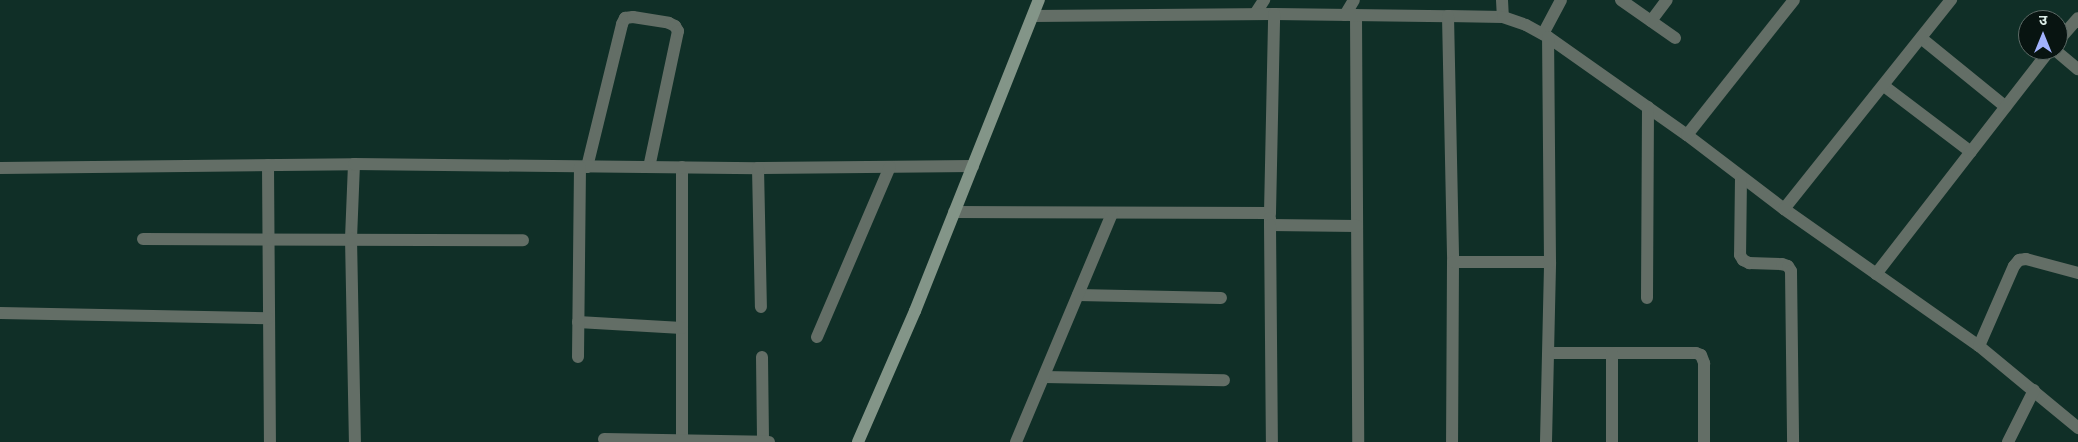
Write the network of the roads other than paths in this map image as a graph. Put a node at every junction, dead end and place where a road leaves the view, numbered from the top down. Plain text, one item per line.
1 (1039, 0) edge
2 (1264, 0) edge
3 (1354, 0) edge
4 (1502, 0) edge
5 (1562, 0) edge
6 (1620, 0) edge
7 (1667, 0) edge
8 (1794, 0) edge
9 (1951, 0) edge
10 (1256, 14) junction
11 (1274, 14) junction
12 (1351, 15) junction
13 (1033, 16) junction
14 (1448, 16) junction
15 (1503, 17) junction
16 (2078, 18) edge
17 (1652, 22) junction
18 (2068, 30) edge
19 (1546, 36) junction
20 (1675, 38) dead end
21 (1921, 38) junction
22 (2042, 60) edge
23 (2067, 60) edge
24 (2078, 69) edge
25 (1884, 86) junction
26 (1648, 107) junction
27 (2006, 107) junction
28 (1687, 135) junction
29 (1972, 152) junction
30 (354, 164) junction
31 (268, 165) junction
32 (973, 166) junction
33 (584, 167) junction
34 (649, 167) junction
35 (682, 167) junction
36 (890, 167) junction
37 (0, 168) edge
38 (758, 168) junction
39 (1740, 177) junction
40 (1784, 209) junction
41 (954, 212) junction
42 (1112, 214) junction
43 (1270, 219) junction
44 (1357, 226) junction
45 (268, 237) junction
46 (143, 238) dead end
47 (351, 238) junction
48 (523, 240) dead end
49 (1453, 262) junction
50 (1550, 262) junction
51 (2078, 273) edge
52 (1876, 274) junction
53 (1078, 295) junction
54 (1221, 298) dead end
55 (1647, 298) dead end
56 (761, 307) dead end
57 (0, 313) edge
58 (268, 318) junction
59 (578, 322) junction
60 (682, 328) junction
61 (817, 337) dead end
62 (1979, 346) junction
63 (1549, 353) junction
64 (1612, 353) junction
65 (578, 356) dead end
66 (762, 357) dead end
67 (1044, 377) junction
68 (1224, 380) dead end
69 (2034, 390) junction
70 (2078, 428) edge
71 (604, 439) dead end
72 (682, 440) junction
73 (270, 442) edge
74 (355, 442) edge
75 (763, 442) edge
76 (769, 442) edge
77 (858, 442) edge
78 (1016, 442) edge
79 (1272, 442) edge
80 (1358, 442) edge
81 (1452, 442) edge
82 (1546, 442) edge
83 (1612, 442) edge
84 (1704, 442) edge
85 (1793, 442) edge
86 (2008, 442) edge

1 - 13 street
2 - 10 street
3 - 12 street
4 - 15 street
5 - 19 street
6 - 17 street
7 - 17 street
8 - 28 street
9 - 21 street
10 - 11 street
10 - 13 street
11 - 12 street
11 - 43 street
12 - 14 street
12 - 44 street
13 - 32 street
14 - 15 street
14 - 49 street
15 - 19 street
16 - 18 street
17 - 20 street
19 - 26 street
19 - 50 street
21 - 25 street
21 - 27 street
22 - 27 street
23 - 24 street
25 - 29 street
25 - 40 street
26 - 28 street
26 - 55 street
27 - 29 street
28 - 39 street
29 - 52 street
30 - 31 street
30 - 33 street
30 - 47 street
31 - 37 street
31 - 45 street
32 - 36 street
32 - 41 street
33 - 34 street
33 - 34 street
33 - 59 street
34 - 35 street
35 - 38 street
35 - 60 street
36 - 38 street
36 - 61 street
38 - 56 street
39 - 40 street
39 - 85 street
40 - 52 street
41 - 42 street
41 - 77 street
42 - 43 street
42 - 53 street
43 - 44 street
43 - 79 street
44 - 80 street
45 - 46 street
45 - 47 street
45 - 58 street
47 - 48 street
47 - 74 street
49 - 50 street
49 - 81 street
50 - 63 street
51 - 62 street
52 - 62 street
53 - 54 street
53 - 67 street
57 - 58 street
58 - 73 street
59 - 60 street
59 - 65 street
60 - 72 street
62 - 69 street
63 - 64 street
63 - 82 street
64 - 83 street
64 - 84 street
66 - 75 street
67 - 68 street
67 - 78 street
69 - 70 street
69 - 86 street
71 - 72 street
72 - 75 street
75 - 76 street

